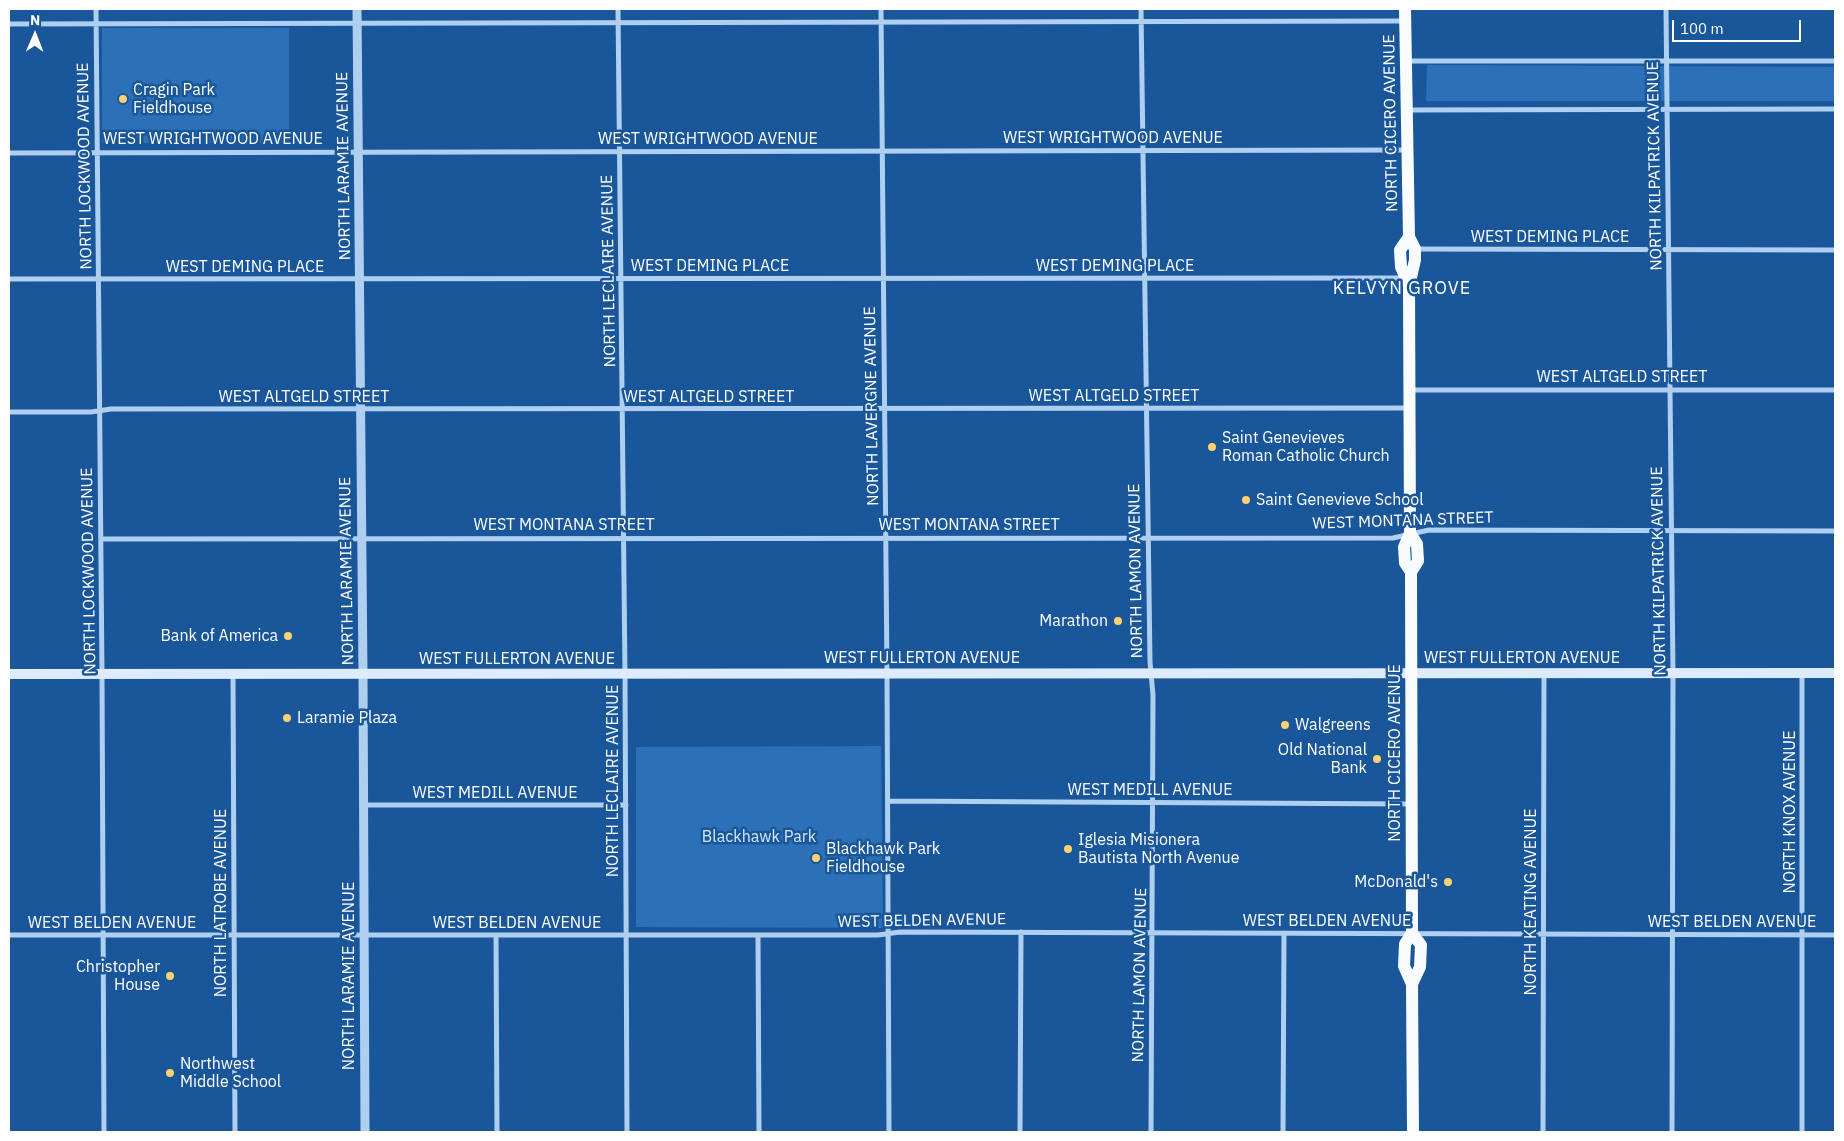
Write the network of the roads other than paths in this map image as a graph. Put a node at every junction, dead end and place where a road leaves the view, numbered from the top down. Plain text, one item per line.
1 (96, 9) edge
2 (357, 9) edge
3 (618, 9) edge
4 (881, 9) edge
5 (1141, 9) edge
6 (1666, 9) edge
7 (1405, 15) edge
8 (1141, 21) junction
9 (619, 22) junction
10 (881, 22) junction
11 (357, 23) junction
12 (9, 24) edge
13 (96, 24) junction
14 (1406, 61) junction
15 (1666, 61) junction
16 (1835, 62) edge
17 (1835, 109) edge
18 (1407, 110) junction
19 (1667, 110) junction
20 (1408, 150) junction
21 (620, 151) junction
22 (882, 151) junction
23 (1143, 151) junction
24 (9, 152) edge
25 (97, 152) junction
26 (358, 152) junction
27 (1408, 237) junction
28 (1415, 250) junction
29 (1668, 250) junction
30 (1835, 250) edge
31 (883, 278) junction
32 (1145, 278) junction
33 (9, 279) edge
34 (98, 279) junction
35 (360, 279) junction
36 (621, 279) junction
37 (1409, 281) junction
38 (1670, 389) junction
39 (1409, 390) junction
40 (1835, 390) edge
41 (1146, 408) junction
42 (1409, 408) junction
43 (623, 409) junction
44 (885, 409) junction
45 (361, 410) junction
46 (100, 411) junction
47 (9, 412) edge
48 (1671, 530) junction
49 (1835, 531) edge
50 (1410, 534) junction
51 (362, 538) junction
52 (624, 538) junction
53 (886, 538) junction
54 (1148, 538) junction
55 (101, 539) junction
56 (1151, 673) junction
57 (1411, 673) junction
58 (1544, 673) junction
59 (1673, 673) junction
60 (1802, 673) junction
61 (1835, 673) edge
62 (9, 674) edge
63 (102, 674) junction
64 (233, 674) junction
65 (363, 674) junction
66 (625, 674) junction
67 (887, 674) junction
68 (888, 802) junction
69 (1153, 803) junction
70 (1412, 804) junction
71 (364, 805) junction
72 (626, 805) junction
73 (1021, 932) junction
74 (1152, 933) junction
75 (1284, 933) junction
76 (888, 934) junction
77 (1412, 934) junction
78 (1544, 934) junction
79 (1672, 934) junction
80 (9, 935) edge
81 (626, 935) junction
82 (758, 935) junction
83 (1802, 935) junction
84 (1835, 935) edge
85 (103, 936) junction
86 (234, 936) junction
87 (364, 936) junction
88 (496, 936) junction
89 (104, 1132) edge
90 (234, 1132) edge
91 (365, 1132) edge
92 (497, 1132) edge
93 (627, 1132) edge
94 (759, 1132) edge
95 (889, 1132) edge
96 (1020, 1132) edge
97 (1151, 1132) edge
98 (1283, 1132) edge
99 (1413, 1132) edge
100 (1543, 1132) edge
101 (1672, 1132) edge
102 (1802, 1132) edge

1 - 13 street, NORTH LOCKWOOD AVENUE
2 - 11 street, NORTH LARAMIE AVENUE
3 - 9 street, NORTH LECLAIRE AVENUE
4 - 10 street, NORTH LAVERGNE AVENUE
5 - 8 street, NORTH LAMON AVENUE
6 - 15 street, NORTH KILPATRICK AVENUE
7 - 8 street
7 - 14 main road, NORTH CICERO AVENUE
8 - 10 street
8 - 23 street, NORTH LAMON AVENUE
9 - 10 street
9 - 11 street
9 - 21 street, NORTH LECLAIRE AVENUE
10 - 22 street, NORTH LAVERGNE AVENUE
11 - 13 street
11 - 26 street, NORTH LARAMIE AVENUE
12 - 13 street
13 - 25 street, NORTH LOCKWOOD AVENUE
14 - 15 street
14 - 18 main road, NORTH CICERO AVENUE
15 - 16 street
15 - 19 street, NORTH KILPATRICK AVENUE
17 - 19 street
18 - 19 street
18 - 20 main road, NORTH CICERO AVENUE
19 - 29 street, NORTH KILPATRICK AVENUE
20 - 23 street, WEST WRIGHTWOOD AVENUE
20 - 27 main road, NORTH CICERO AVENUE
21 - 22 street, WEST WRIGHTWOOD AVENUE
21 - 26 street, WEST WRIGHTWOOD AVENUE
21 - 36 street, NORTH LECLAIRE AVENUE
22 - 23 street, WEST WRIGHTWOOD AVENUE
22 - 31 street, NORTH LAVERGNE AVENUE
23 - 32 street, NORTH LAMON AVENUE
24 - 25 street, WEST WRIGHTWOOD AVENUE
25 - 26 street, WEST WRIGHTWOOD AVENUE
25 - 34 street, NORTH LOCKWOOD AVENUE
26 - 35 street, NORTH LARAMIE AVENUE
27 - 28 main road, NORTH CICERO AVENUE
27 - 37 main road, NORTH CICERO AVENUE
28 - 29 street, WEST DEMING PLACE
28 - 37 main road, NORTH CICERO AVENUE
29 - 30 street, WEST DEMING PLACE
29 - 38 street, NORTH KILPATRICK AVENUE
31 - 32 street, WEST DEMING PLACE
31 - 36 street, WEST DEMING PLACE
31 - 44 street, NORTH LAVERGNE AVENUE
32 - 37 street, WEST DEMING PLACE
32 - 41 street, NORTH LAMON AVENUE
33 - 34 street, WEST DEMING PLACE
34 - 35 street, WEST DEMING PLACE
34 - 46 street, NORTH LOCKWOOD AVENUE
35 - 36 street, WEST DEMING PLACE
35 - 45 street, NORTH LARAMIE AVENUE
36 - 43 street, NORTH LECLAIRE AVENUE
37 - 39 main road, NORTH CICERO AVENUE
38 - 39 street, WEST ALTGELD STREET
38 - 40 street, WEST ALTGELD STREET
38 - 48 street, NORTH KILPATRICK AVENUE
39 - 42 main road, NORTH CICERO AVENUE
41 - 42 street, WEST ALTGELD STREET
41 - 44 street, WEST ALTGELD STREET
41 - 54 street, NORTH LAMON AVENUE
42 - 50 main road, NORTH CICERO AVENUE
43 - 44 street, WEST ALTGELD STREET
43 - 45 street, WEST ALTGELD STREET
43 - 52 street, NORTH LECLAIRE AVENUE
44 - 53 street, NORTH LAVERGNE AVENUE
45 - 46 street, WEST ALTGELD STREET
45 - 51 street, NORTH LARAMIE AVENUE
46 - 47 street, WEST ALTGELD STREET
46 - 55 street, NORTH LOCKWOOD AVENUE
48 - 49 street, WEST MONTANA STREET
48 - 50 street, WEST MONTANA STREET
48 - 59 street, NORTH KILPATRICK AVENUE
50 - 54 street, WEST MONTANA STREET
50 - 57 main road, NORTH CICERO AVENUE
51 - 52 street, WEST MONTANA STREET
51 - 55 street, WEST MONTANA STREET
51 - 65 street, NORTH LARAMIE AVENUE
52 - 53 street, WEST MONTANA STREET
52 - 66 street, NORTH LECLAIRE AVENUE
53 - 54 street, WEST MONTANA STREET
53 - 67 street, NORTH LAVERGNE AVENUE
54 - 56 street, NORTH LAMON AVENUE
55 - 63 street, NORTH LOCKWOOD AVENUE
56 - 57 main road, WEST FULLERTON AVENUE
56 - 67 main road, WEST FULLERTON AVENUE
56 - 69 street, NORTH LAMON AVENUE
57 - 58 main road, WEST FULLERTON AVENUE
57 - 70 main road, NORTH CICERO AVENUE
58 - 59 main road, WEST FULLERTON AVENUE
58 - 78 street, NORTH KEATING AVENUE
59 - 60 main road, WEST FULLERTON AVENUE
59 - 79 street, NORTH KILPATRICK AVENUE
60 - 61 main road, WEST FULLERTON AVENUE
60 - 83 street, NORTH KNOX AVENUE
62 - 63 main road, WEST FULLERTON AVENUE
63 - 64 main road, WEST FULLERTON AVENUE
63 - 85 street, NORTH LOCKWOOD AVENUE
64 - 65 main road, WEST FULLERTON AVENUE
64 - 86 street, NORTH LATROBE AVENUE
65 - 66 main road, WEST FULLERTON AVENUE
65 - 71 street, NORTH LARAMIE AVENUE
66 - 67 main road, WEST FULLERTON AVENUE
66 - 72 street, NORTH LECLAIRE AVENUE
67 - 68 street, NORTH LAVERGNE AVENUE
68 - 69 street, WEST MEDILL AVENUE
68 - 76 street, NORTH LAVERGNE AVENUE
69 - 70 street, WEST MEDILL AVENUE
69 - 74 street, NORTH LAMON AVENUE
70 - 77 main road, NORTH CICERO AVENUE
71 - 72 street, WEST MEDILL AVENUE
71 - 87 street, NORTH LARAMIE AVENUE
72 - 81 street, NORTH LECLAIRE AVENUE
73 - 74 street, WEST BELDEN AVENUE
73 - 76 street, WEST BELDEN AVENUE
73 - 96 street
74 - 75 street, WEST BELDEN AVENUE
74 - 97 street, NORTH LAMON AVENUE
75 - 77 street, WEST BELDEN AVENUE
75 - 98 street
76 - 82 street, WEST BELDEN AVENUE
76 - 95 street, NORTH LAVERGNE AVENUE
77 - 78 street, WEST BELDEN AVENUE
77 - 99 main road, NORTH CICERO AVENUE
78 - 79 street, WEST BELDEN AVENUE
78 - 100 street, NORTH KEATING AVENUE
79 - 83 street, WEST BELDEN AVENUE
79 - 101 street, NORTH KILPATRICK AVENUE
80 - 85 street, WEST BELDEN AVENUE
81 - 82 street, WEST BELDEN AVENUE
81 - 88 street, WEST BELDEN AVENUE
81 - 93 street, NORTH LECLAIRE AVENUE
82 - 94 street
83 - 84 street, WEST BELDEN AVENUE
83 - 102 street, NORTH KNOX AVENUE
85 - 86 street, WEST BELDEN AVENUE
85 - 89 street, NORTH LOCKWOOD AVENUE
86 - 87 street, WEST BELDEN AVENUE
86 - 90 street, NORTH LATROBE AVENUE
87 - 88 street, WEST BELDEN AVENUE
87 - 91 street, NORTH LARAMIE AVENUE
88 - 92 street

